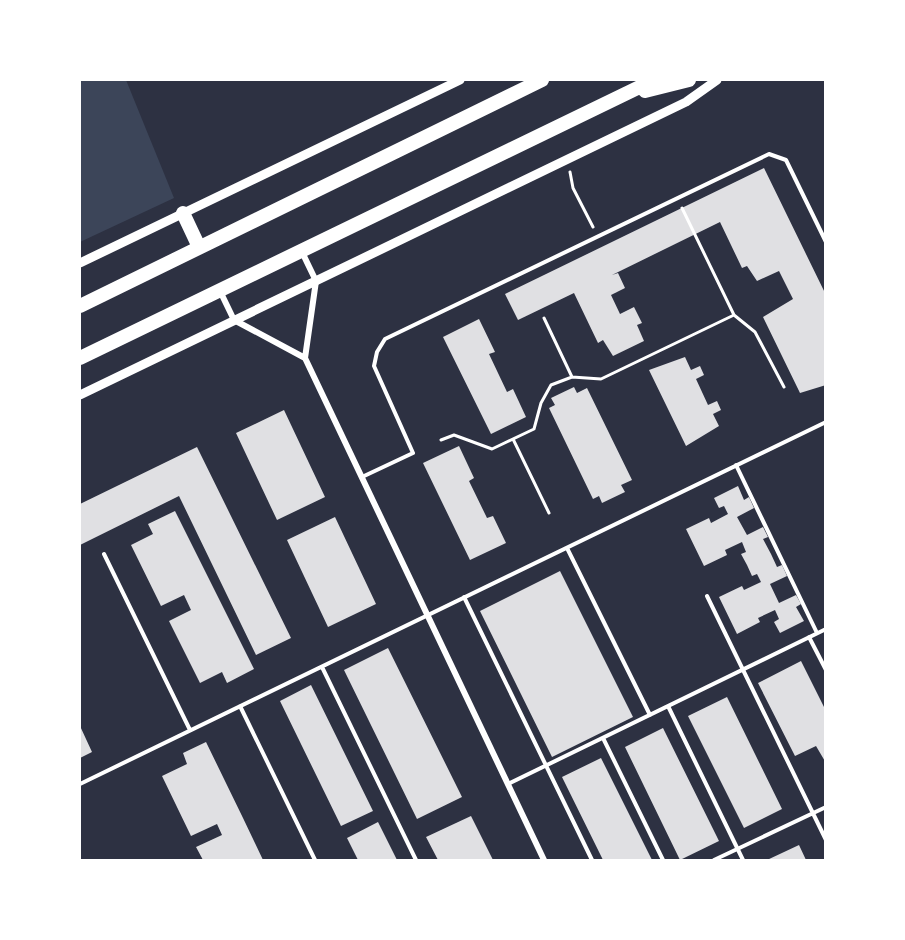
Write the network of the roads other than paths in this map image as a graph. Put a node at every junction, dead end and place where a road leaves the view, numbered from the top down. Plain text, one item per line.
1 (460, 80) edge
2 (542, 80) edge
3 (654, 80) edge
4 (689, 80) edge
5 (717, 80) edge
6 (616, 98) junction
7 (183, 213) junction
8 (825, 242) edge
9 (199, 248) junction
10 (302, 251) junction
11 (80, 263) edge
12 (316, 281) junction
13 (220, 290) junction
14 (80, 306) edge
15 (234, 320) junction
16 (80, 358) edge
17 (305, 358) junction
18 (80, 394) edge
19 (825, 422) edge
20 (736, 465) junction
21 (362, 477) junction
22 (567, 548) junction
23 (104, 554) dead end
24 (707, 596) dead end
25 (464, 597) junction
26 (427, 615) junction
27 (825, 629) edge
28 (818, 633) junction
29 (810, 637) junction
30 (322, 667) junction
31 (742, 669) junction
32 (825, 670) edge
33 (240, 706) junction
34 (668, 706) junction
35 (650, 715) junction
36 (190, 730) junction
37 (603, 738) junction
38 (546, 766) junction
39 (80, 784) edge
40 (508, 784) junction
41 (825, 807) edge
42 (813, 814) junction
43 (825, 840) edge
44 (738, 849) junction
45 (315, 861) edge
46 (416, 861) edge
47 (544, 861) edge
48 (592, 861) edge
49 (663, 861) edge
50 (714, 861) edge
51 (743, 861) edge

1 - 7 street
2 - 9 highway
3 - 6 highway
4 - 6 highway
5 - 12 street
6 - 10 highway
7 - 9 highway
7 - 11 street
8 - 21 lane
9 - 14 highway
10 - 12 street
10 - 13 highway
12 - 15 street
12 - 17 street
13 - 15 street
13 - 16 highway
15 - 17 street
15 - 18 street
17 - 21 street
19 - 20 lane
20 - 22 lane
20 - 28 lane
21 - 26 street
22 - 25 lane
22 - 35 lane
23 - 36 lane
24 - 31 lane
25 - 26 lane
25 - 38 lane
26 - 30 lane
26 - 40 street
27 - 28 lane
28 - 29 lane
29 - 31 lane
29 - 32 lane
30 - 33 lane
30 - 46 lane
31 - 34 lane
31 - 42 lane
33 - 36 lane
33 - 45 lane
34 - 35 lane
34 - 44 lane
35 - 37 lane
36 - 39 lane
37 - 38 lane
37 - 49 lane
38 - 40 lane
38 - 48 lane
40 - 47 street
41 - 42 lane
42 - 43 lane
42 - 44 lane
44 - 50 lane
44 - 51 lane

